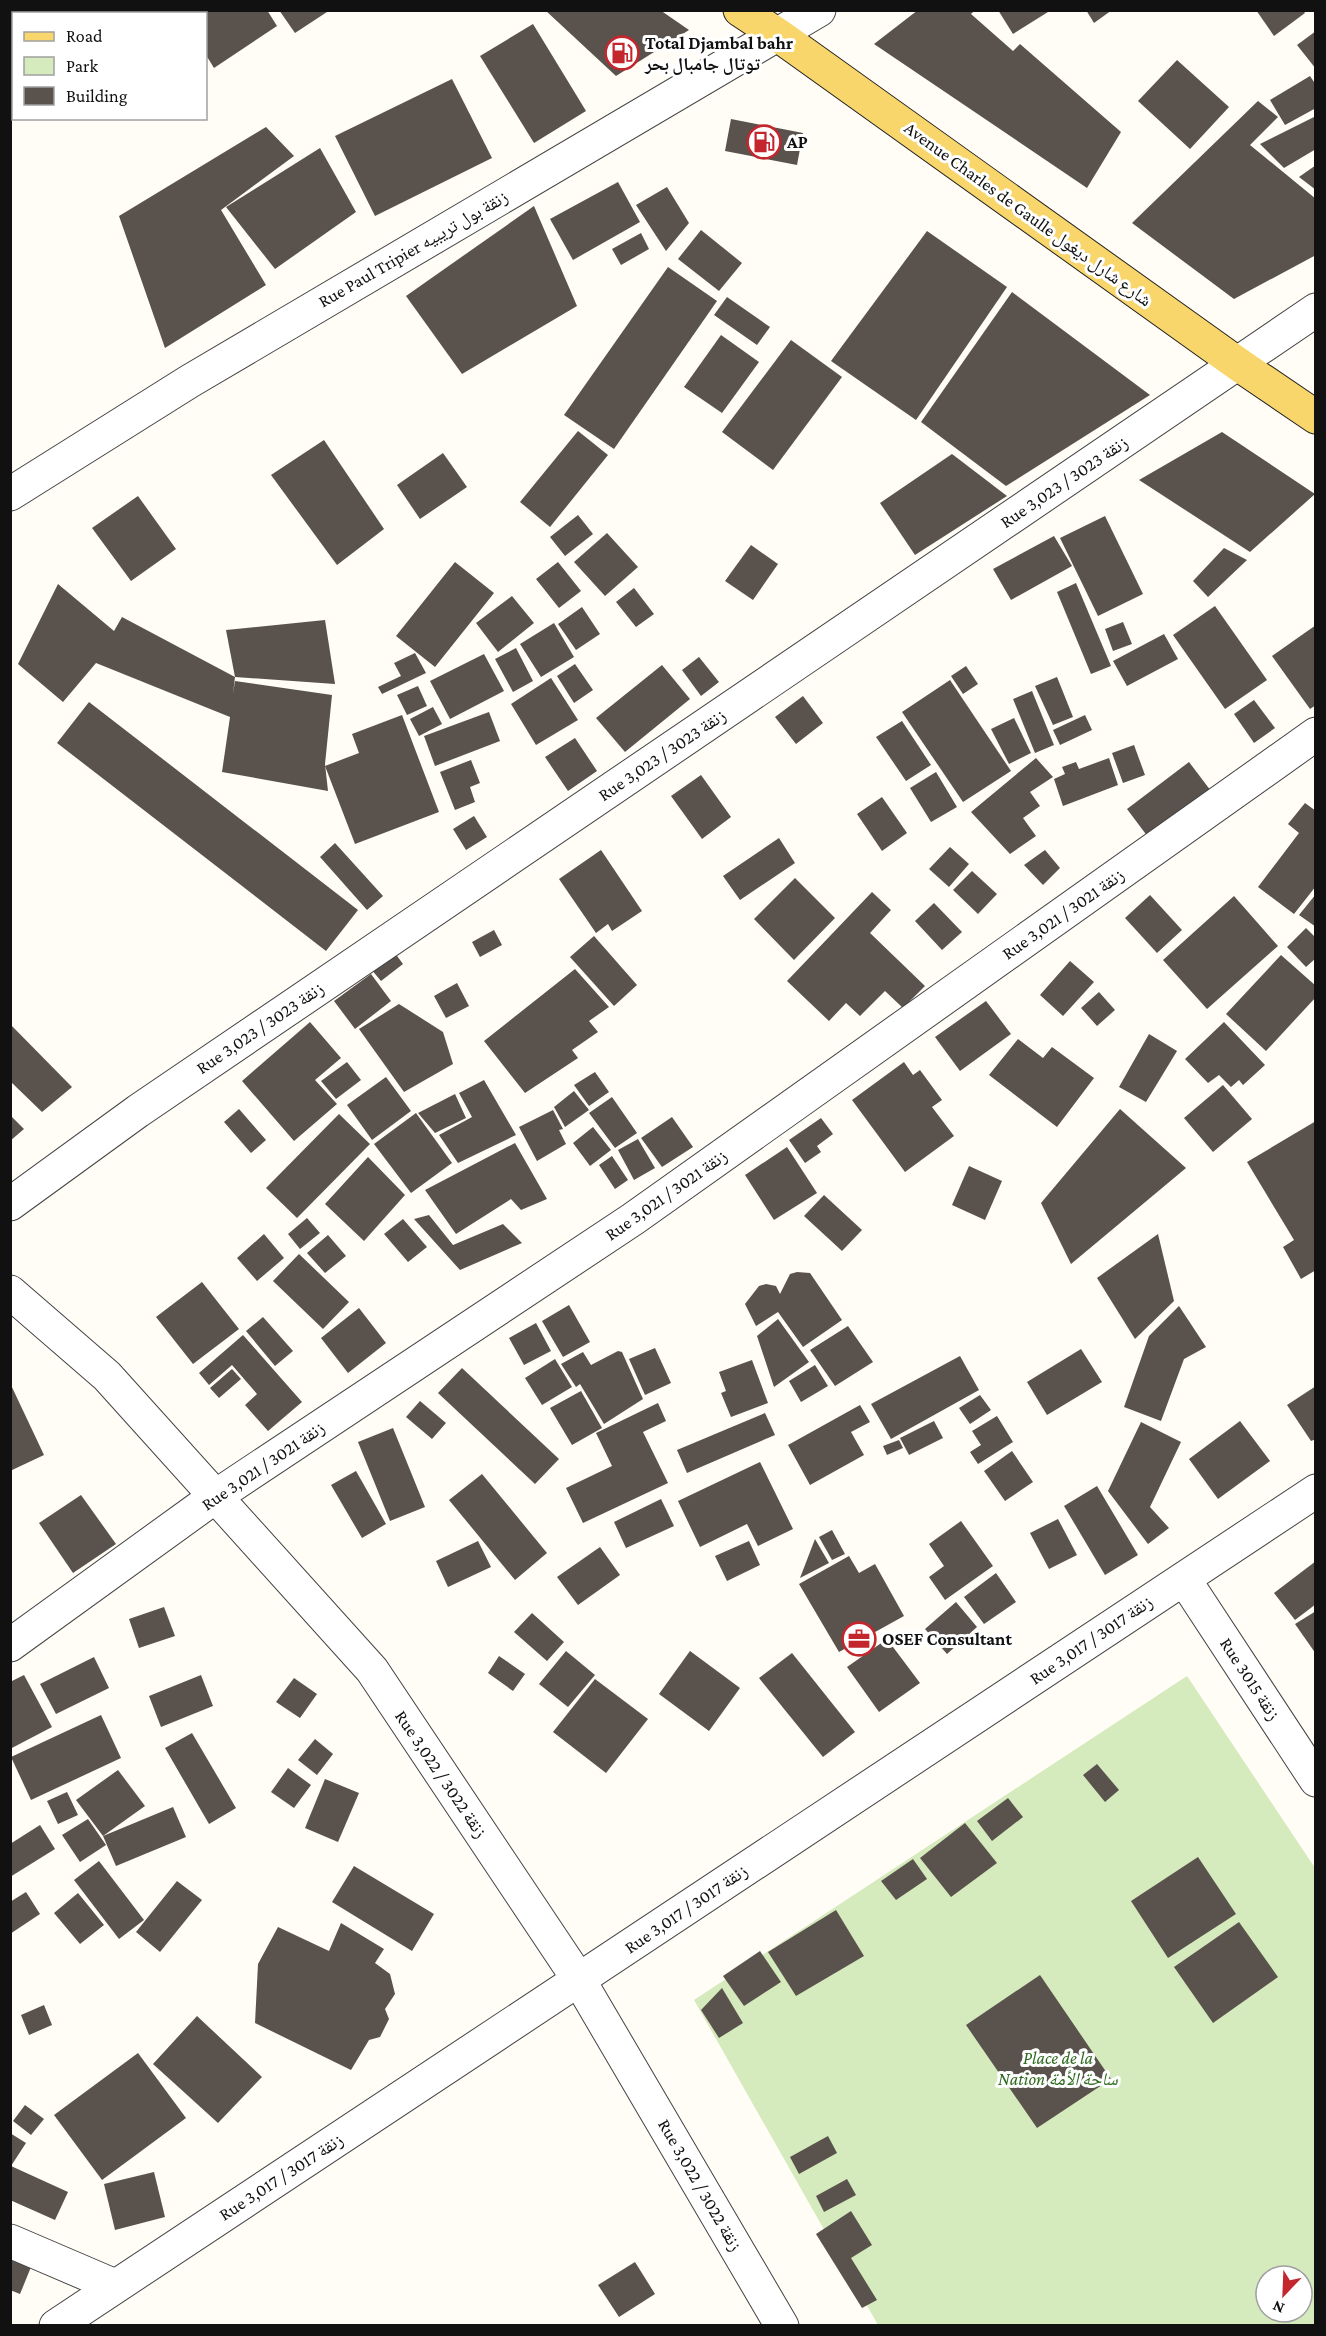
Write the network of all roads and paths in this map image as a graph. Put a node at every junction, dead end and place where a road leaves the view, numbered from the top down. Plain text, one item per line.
1 (740, 10) edge
2 (819, 10) edge
3 (778, 35) junction
4 (1316, 310) edge
5 (1238, 364) junction
6 (1316, 417) edge
7 (10, 495) edge
8 (1316, 734) edge
9 (10, 1204) edge
10 (10, 1292) edge
11 (1316, 1491) edge
12 (216, 1496) junction
13 (1184, 1579) junction
14 (10, 1646) edge
15 (1316, 1780) edge
16 (579, 1980) junction
17 (10, 2241) edge
18 (115, 2286) junction
19 (56, 2325) edge
20 (782, 2325) edge

1 - 3 main road, Avenue Charles de Gaulle شارع شارل ديغول
2 - 3 street, Rue Paul Tripier زنقة بول تريبيه
3 - 5 main road, Avenue Charles de Gaulle شارع شارل ديغول
3 - 7 street, Rue Paul Tripier زنقة بول تريبيه
4 - 5 street, Rue 3,023 / زنقة 3023
5 - 6 main road, Avenue Charles de Gaulle شارع شارل ديغول
5 - 9 street, Rue 3,023 / زنقة 3023
8 - 12 street, Rue 3,021 / زنقة 3021
10 - 12 street, Rue 3,022 / زنقة 3022
11 - 13 street, Rue 3,017 / زنقة 3017
12 - 14 street, Rue 3,021 / زنقة 3021
12 - 16 street, Rue 3,022 / زنقة 3022
13 - 15 street, Rue 3015 زنقة
13 - 16 street, Rue 3,017 / زنقة 3017
16 - 18 street, Rue 3,017 / زنقة 3017
16 - 20 street, Rue 3,022 / زنقة 3022
17 - 18 street
18 - 19 street, Rue 3,017 / زنقة 3017

